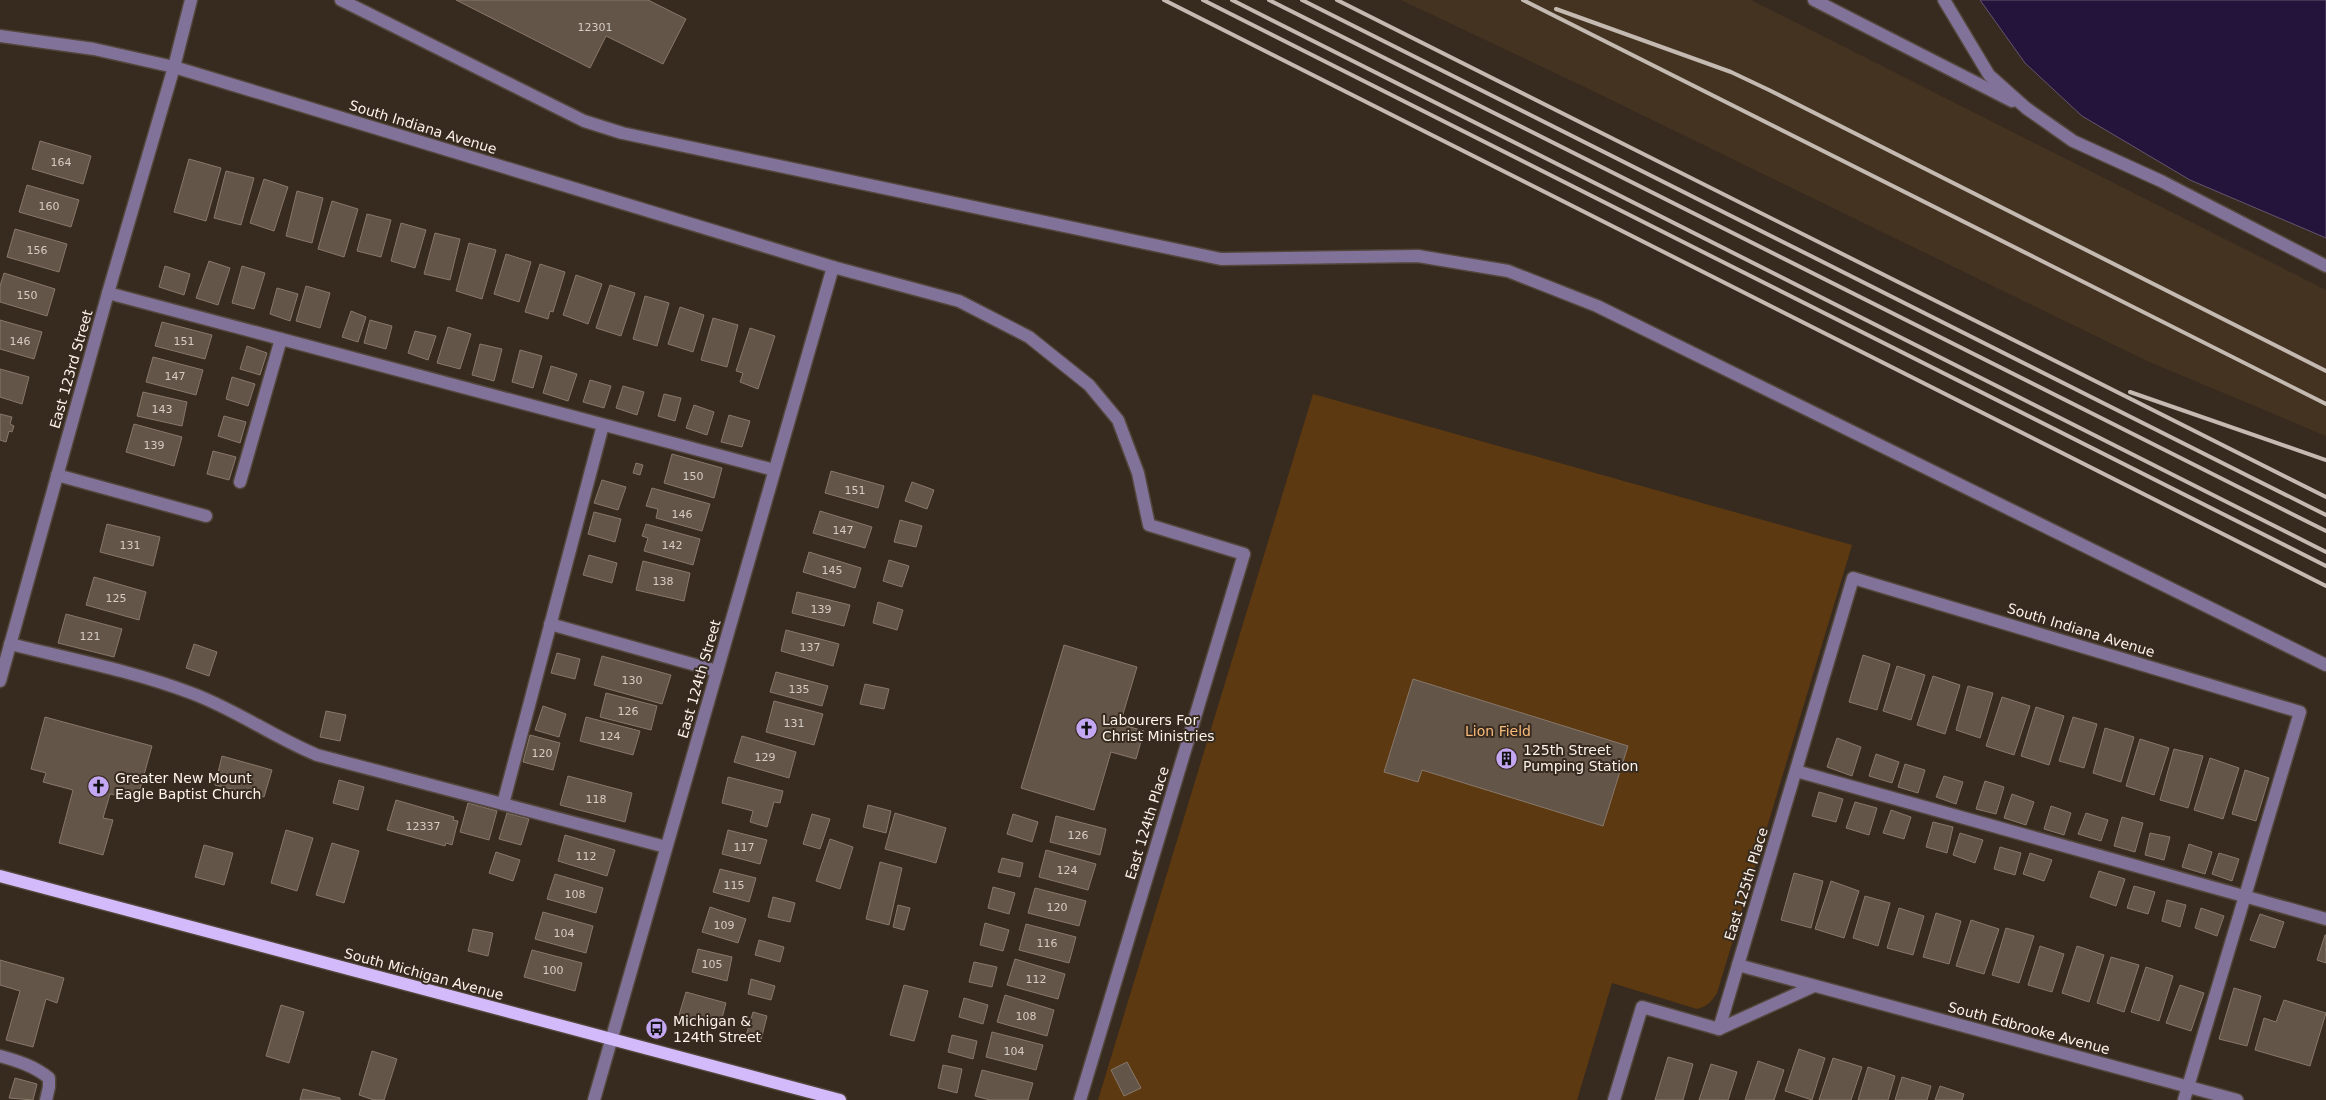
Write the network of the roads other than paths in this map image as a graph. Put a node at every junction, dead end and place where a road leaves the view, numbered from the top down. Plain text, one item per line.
1 (191, 0) edge
2 (341, 0) edge
3 (1814, 0) edge
4 (1944, 0) edge
5 (0, 36) edge
6 (174, 67) junction
7 (2026, 108) junction
8 (833, 266) junction
9 (2326, 266) edge
10 (108, 293) junction
11 (281, 339) junction
12 (603, 425) junction
13 (774, 470) junction
14 (57, 474) junction
15 (240, 482) dead end
16 (206, 516) dead end
17 (1244, 554) joint
18 (1853, 578) joint
19 (550, 624) junction
20 (10, 644) junction
21 (2326, 665) edge
22 (717, 671) junction
23 (0, 681) edge
24 (1796, 771) junction
25 (503, 804) junction
26 (666, 847) junction
27 (0, 876) edge
28 (2245, 896) junction
29 (2326, 919) edge
30 (1738, 965) junction
31 (1814, 986) junction
32 (1719, 1029) junction
33 (611, 1039) junction
34 (0, 1056) edge
35 (2188, 1087) junction
36 (46, 1100) edge
37 (594, 1100) edge
38 (840, 1100) edge
39 (1080, 1100) edge
40 (1614, 1100) edge
41 (2184, 1100) edge
42 (2236, 1100) edge

1 - 6 street, East 123rd Street
2 - 21 street
3 - 7 street
4 - 7 street
5 - 6 street, South Indiana Avenue
6 - 8 street, South Indiana Avenue
6 - 10 street, East 123rd Street
7 - 9 street
8 - 13 street, East 124th Street
8 - 17 street, South Indiana Avenue
10 - 11 street
10 - 14 street, East 123rd Street
11 - 12 street
11 - 15 street
12 - 13 street
12 - 19 street
13 - 22 street, East 124th Street
14 - 16 street
14 - 20 street, East 123rd Street
17 - 39 street, East 124th Place
18 - 24 street, East 125th Place
18 - 28 street, South Indiana Avenue
19 - 22 street
19 - 25 street
20 - 23 street, East 123rd Street
20 - 25 street
22 - 26 street, East 124th Street
24 - 28 street
24 - 30 street, East 125th Place
25 - 26 street
26 - 33 street, East 124th Street
27 - 33 main road, South Michigan Avenue
28 - 29 street
28 - 35 street
30 - 31 street, South Edbrooke Avenue
30 - 32 street, East 125th Place
31 - 32 street
31 - 35 street, South Edbrooke Avenue
32 - 40 street
33 - 37 street, East 124th Street
33 - 38 main road, South Michigan Avenue
34 - 36 street
35 - 41 street
35 - 42 street, South Edbrooke Avenue

